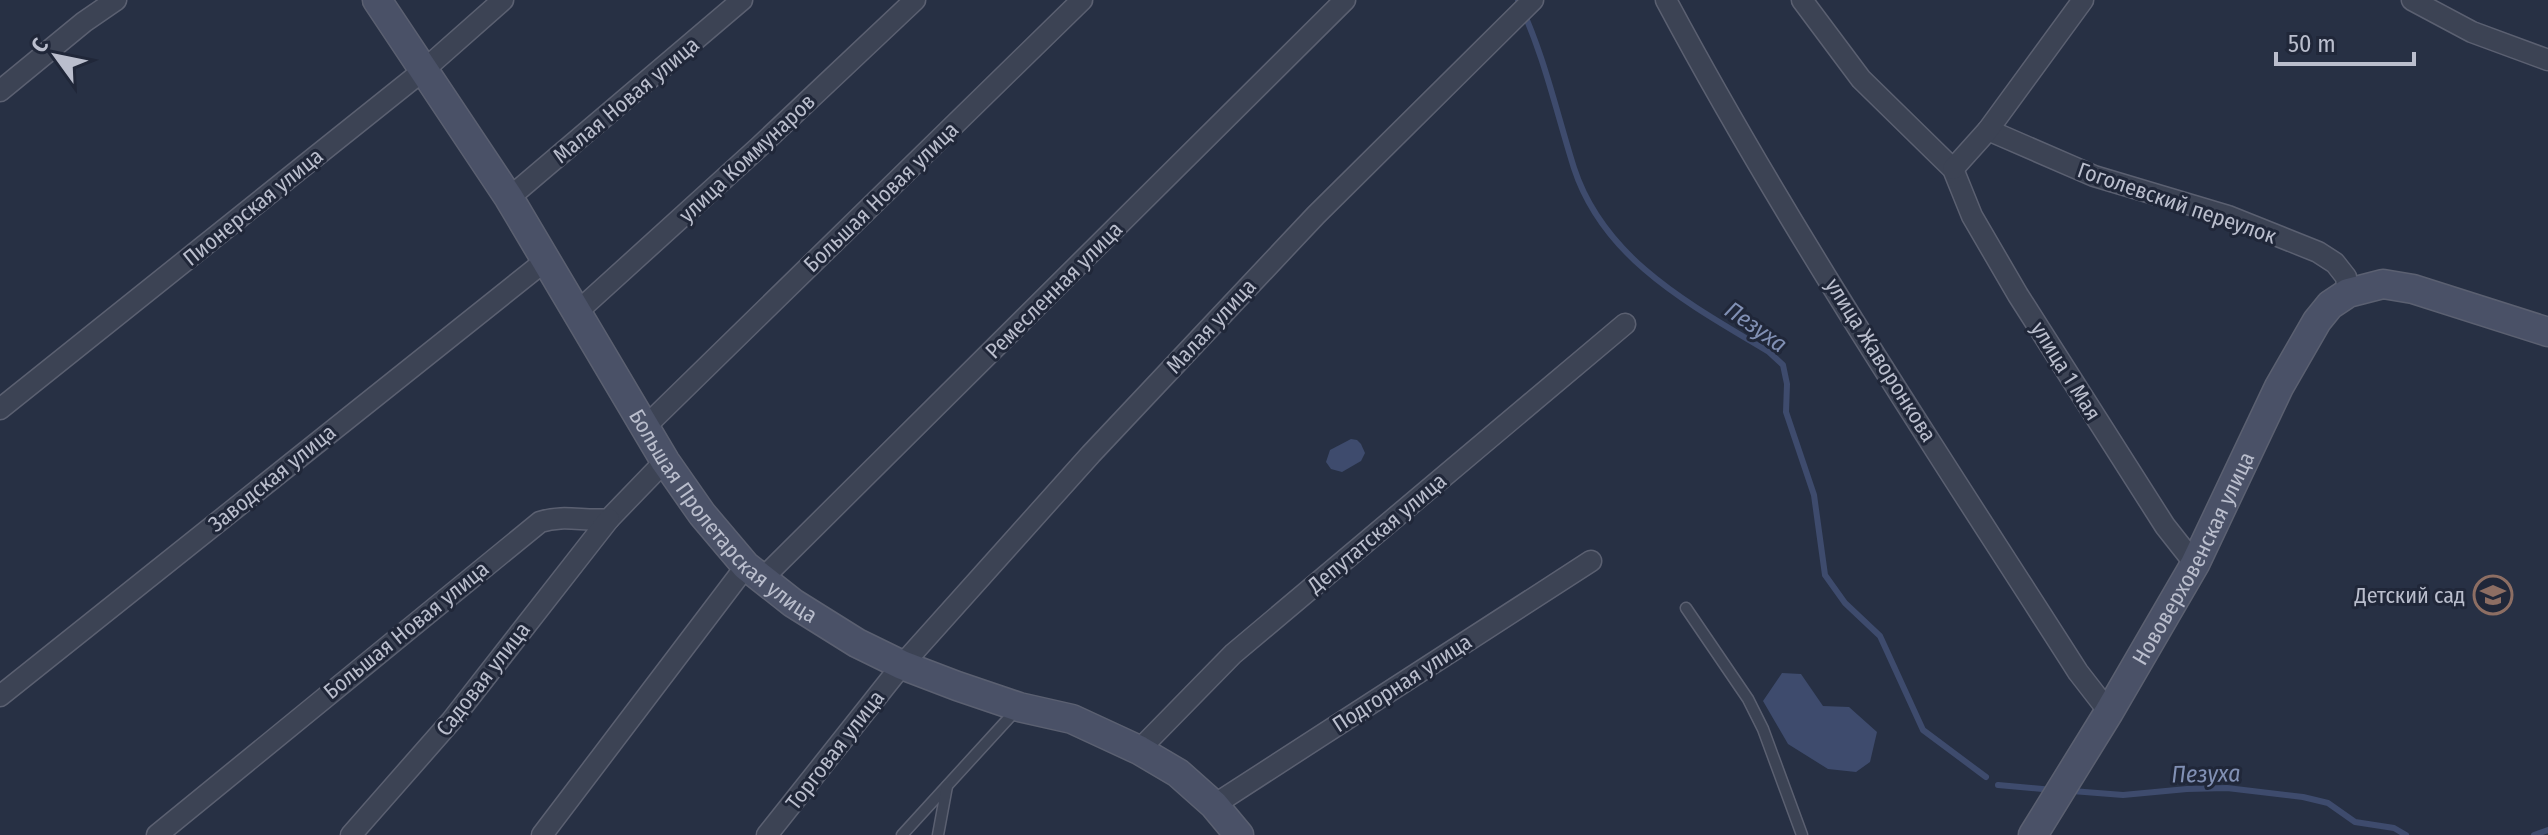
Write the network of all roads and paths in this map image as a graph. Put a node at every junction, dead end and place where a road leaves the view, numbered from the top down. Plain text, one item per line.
1 (116, 0) edge
2 (377, 0) edge
3 (503, 0) edge
4 (742, 0) edge
5 (915, 0) edge
6 (1082, 0) edge
7 (1345, 0) edge
8 (1533, 0) edge
9 (1666, 0) edge
10 (1802, 0) edge
11 (2083, 0) edge
12 (2425, 3) edge
13 (2548, 60) edge
14 (425, 69) junction
15 (0, 91) edge
16 (1988, 130) junction
17 (1953, 169) junction
18 (509, 198) junction
19 (545, 261) junction
20 (2348, 293) junction
21 (576, 313) junction
22 (1625, 324) dead end
23 (2548, 332) edge
24 (0, 409) edge
25 (645, 427) junction
26 (665, 461) junction
27 (609, 519) junction
28 (1591, 561) dead end
29 (2195, 564) junction
30 (754, 572) junction
31 (1686, 608) dead end
32 (902, 665) junction
33 (0, 696) edge
34 (1019, 707) junction
35 (2109, 712) junction
36 (1139, 750) junction
37 (947, 786) junction
38 (1214, 805) junction
39 (2036, 831) edge
40 (157, 835) edge
41 (351, 835) edge
42 (542, 835) edge
43 (767, 835) edge
44 (902, 835) edge
45 (938, 835) edge
46 (1239, 835) edge
47 (1802, 835) edge

1 - 15 street
2 - 14 street, Большая Пролетарская улица
3 - 14 street, Пионерская улица
4 - 18 street, Малая Новая улица
5 - 21 street, улица Коммунаров
6 - 25 street, Большая Новая улица
7 - 30 street, Ремесленная улица
8 - 32 street, Малая улица
9 - 35 street, улица Жаворонкова
10 - 17 street
11 - 16 street
12 - 13 street
14 - 18 street, Большая Пролетарская улица
14 - 24 street, Пионерская улица
16 - 17 street
16 - 20 street, Гоголевский переулок
17 - 29 street, улица 1 Мая
18 - 19 street, Большая Пролетарская улица
19 - 21 street, Большая Пролетарская улица
19 - 33 street, Заводская улица
20 - 23 street
20 - 29 street, Нововерховенская улица
21 - 25 street, Большая Пролетарская улица
22 - 36 street, Депутатская улица
25 - 26 street, Большая Пролетарская улица
26 - 27 street
26 - 30 street, Большая Пролетарская улица
27 - 40 street, Большая Новая улица
27 - 41 street, Садовая улица
28 - 38 street, Подгорная улица
29 - 35 street, Нововерховенская улица
30 - 32 street, Большая Пролетарская улица
30 - 42 street, Ремесленная улица
31 - 47 lane
32 - 34 street, Большая Пролетарская улица
32 - 43 street, Торговая улица
34 - 36 street, Большая Пролетарская улица
34 - 37 lane
35 - 39 street, Нововерховенская улица
36 - 38 street, Большая Пролетарская улица
37 - 44 lane
37 - 45 lane
38 - 46 street, Большая Пролетарская улица

